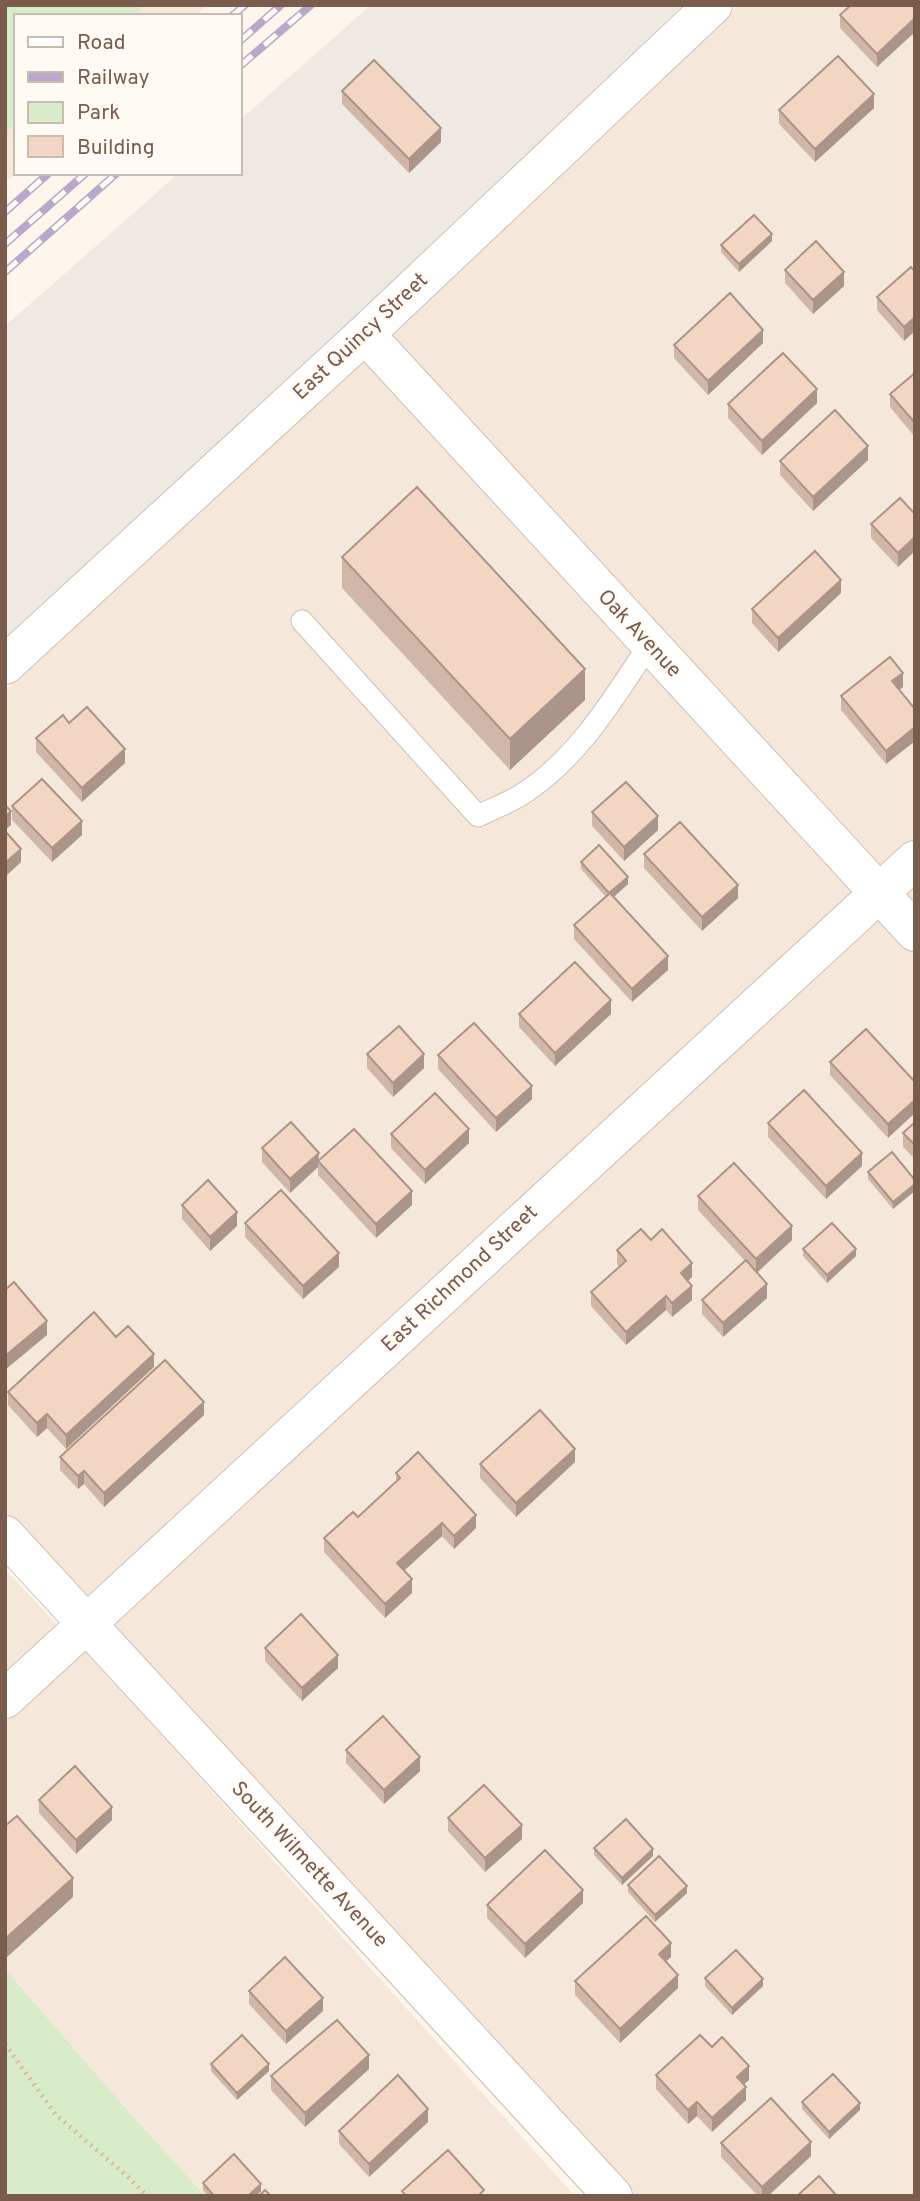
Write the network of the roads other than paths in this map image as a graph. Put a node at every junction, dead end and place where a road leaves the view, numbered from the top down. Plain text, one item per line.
1 (713, 5) edge
2 (365, 334) junction
3 (302, 621) dead end
4 (649, 645) junction
5 (5, 665) edge
6 (915, 860) edge
7 (879, 893) junction
8 (915, 932) edge
9 (5, 1535) edge
10 (87, 1623) junction
11 (5, 1699) edge
12 (613, 2196) edge

1 - 2 street, East Quincy Street
2 - 4 street, Oak Avenue
2 - 5 street, East Quincy Street
3 - 4 lane
4 - 7 street, Oak Avenue
6 - 7 street, East Richmond Street
7 - 8 street, Oak Avenue
7 - 10 street, East Richmond Street
9 - 10 street, South Wilmette Avenue
10 - 11 street, East Richmond Street
10 - 12 street, South Wilmette Avenue

